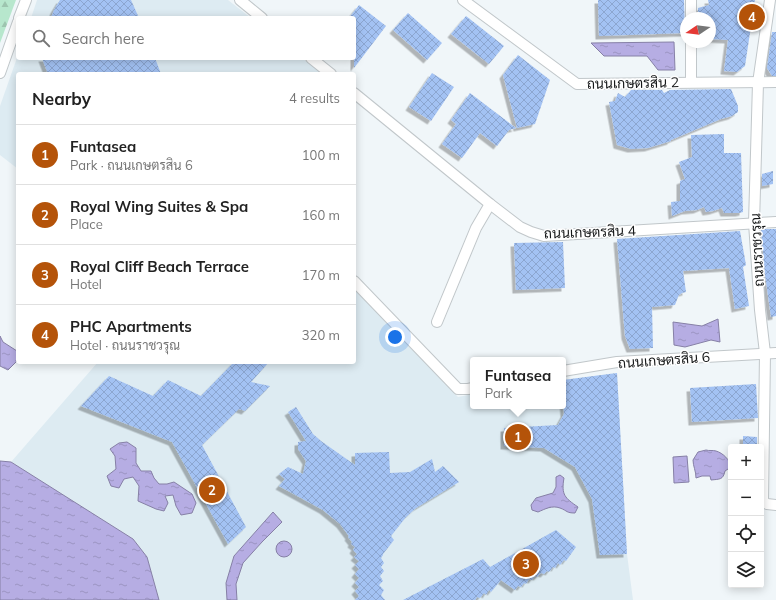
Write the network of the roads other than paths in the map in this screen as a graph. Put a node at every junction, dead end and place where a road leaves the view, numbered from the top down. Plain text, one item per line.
1 (26, 0) edge
2 (240, 0) edge
3 (463, 0) edge
4 (691, 0) edge
5 (770, 0) edge
6 (691, 12) edge
7 (21, 16) edge
8 (260, 16) edge
9 (16, 28) edge
10 (691, 48) edge
11 (314, 60) edge
12 (328, 72) edge
13 (0, 73) edge
14 (692, 82) junction
15 (776, 82) edge
16 (758, 83) junction
17 (356, 95) edge
18 (490, 204) junction
19 (776, 222) edge
20 (754, 223) junction
21 (356, 283) edge
22 (437, 322) dead end
23 (776, 352) edge
24 (765, 353) junction
25 (566, 370) edge
26 (470, 389) edge
27 (776, 505) edge

1 - 7 street
2 - 8 street
3 - 14 street, ถนนเกษตรสิน 2
4 - 6 street
5 - 16 street, ถนนราชวรุณ
9 - 13 street
10 - 14 street
11 - 12 street
14 - 16 street, ถนนเกษตรสิน 2
15 - 16 street, ถนนเกษตรสิน 2
16 - 20 street, ถนนราชวรุณ
17 - 18 street, ถนนเกษตรสิน 4
18 - 20 street, ถนนเกษตรสิน 4
18 - 22 street
19 - 20 street, ถนนเกษตรสิน 4
20 - 24 street, ถนนราชวรุณ
21 - 26 street
23 - 24 street, ถนนเกษตรสิน 6
24 - 25 street, ถนนเกษตรสิน 6
24 - 27 street, ถนนราชวรุณ

